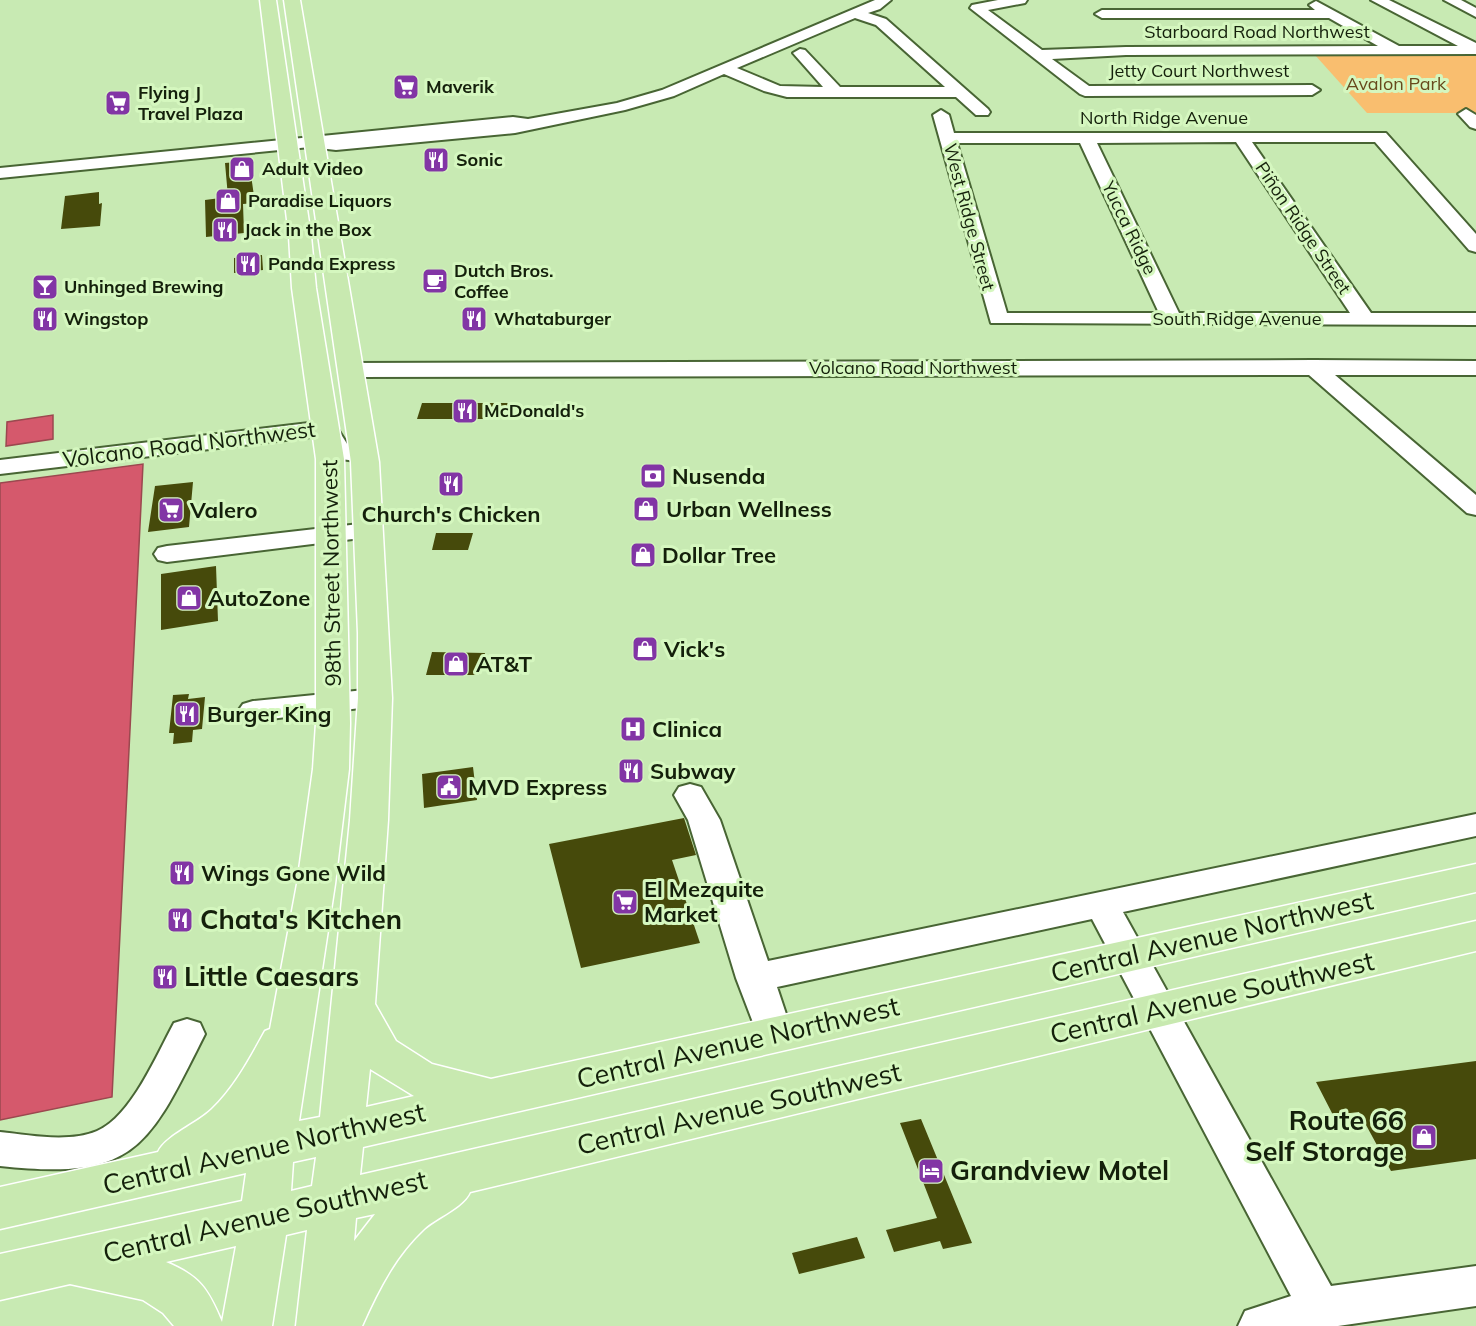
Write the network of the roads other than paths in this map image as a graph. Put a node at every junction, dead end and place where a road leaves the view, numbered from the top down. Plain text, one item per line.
1 (268, 0) edge
2 (292, 0) edge
3 (884, 0) edge
4 (1020, 0) edge
5 (1306, 0) edge
6 (1378, 0) edge
7 (1451, 0) edge
8 (1476, 13) edge
9 (856, 14) junction
10 (1102, 14) dead end
11 (1334, 14) junction
12 (1476, 49) edge
13 (1398, 51) junction
14 (800, 52) dead end
15 (1039, 55) junction
16 (722, 68) junction
17 (1312, 90) dead end
18 (836, 92) junction
19 (960, 92) junction
20 (982, 112) dead end
21 (941, 115) dead end
22 (947, 138) junction
23 (1086, 138) junction
24 (1241, 138) junction
25 (313, 143) junction
26 (286, 146) junction
27 (0, 173) edge
28 (1476, 246) edge
29 (998, 319) joint
30 (1172, 319) junction
31 (1365, 319) junction
32 (1476, 319) edge
33 (309, 322) junction
34 (1313, 367) junction
35 (1476, 368) edge
36 (350, 370) junction
37 (344, 445) junction
38 (0, 467) edge
39 (1476, 508) edge
40 (368, 531) junction
41 (331, 536) junction
42 (167, 554) dead end
43 (375, 698) junction
44 (333, 701) junction
45 (253, 711) dead end
46 (690, 795) dead end
47 (1476, 825) edge
48 (1476, 878) edge
49 (1101, 903) junction
50 (1476, 936) edge
51 (1131, 955) junction
52 (754, 978) junction
53 (353, 1003) junction
54 (1160, 1010) junction
55 (294, 1017) junction
56 (187, 1034) dead end
57 (775, 1035) junction
58 (492, 1098) junction
59 (339, 1132) junction
60 (272, 1146) junction
61 (0, 1149) edge
62 (474, 1171) junction
63 (147, 1175) junction
64 (332, 1202) junction
65 (0, 1208) edge
66 (264, 1219) junction
67 (60, 1263) junction
68 (0, 1277) edge
69 (1476, 1286) edge
70 (1320, 1308) junction
71 (199, 1326) edge
72 (247, 1326) edge
73 (321, 1326) edge
74 (337, 1326) edge
75 (1260, 1326) edge

1 - 26 main road, 98th Street Northwest
2 - 25 main road, 98th Street Northwest
3 - 9 street
4 - 15 street
5 - 11 street
6 - 12 street
7 - 8 street
9 - 16 street
9 - 19 street
10 - 11 street
11 - 13 street
12 - 13 street, Starboard Road Northwest
13 - 15 street, Starboard Road Northwest
14 - 18 street
15 - 17 street, Jetty Court Northwest
16 - 18 street
16 - 25 street
18 - 19 street
19 - 20 street
21 - 22 street, West Ridge Street
22 - 23 street, North Ridge Avenue
22 - 29 street, West Ridge Street
23 - 24 street, North Ridge Avenue
23 - 30 street, Yucca Ridge
24 - 28 street, North Ridge Avenue
24 - 31 street, Piñon Ridge Street
25 - 26 street
25 - 36 main road, 98th Street Northwest
26 - 27 street
26 - 33 main road, 98th Street Northwest
29 - 30 street, South Ridge Avenue
30 - 31 street, South Ridge Avenue
31 - 32 street, South Ridge Avenue
33 - 36 main road
33 - 37 main road, 98th Street Northwest
34 - 35 street, Volcano Road Northwest
34 - 36 street, Volcano Road Northwest
34 - 39 street
36 - 37 main road, 98th Street Northwest
37 - 38 street, Volcano Road Northwest
37 - 40 main road, 98th Street Northwest
37 - 41 main road, 98th Street Northwest
40 - 41 street
40 - 43 main road, 98th Street Northwest
41 - 42 street
41 - 44 main road, 98th Street Northwest
43 - 44 street
43 - 53 main road, 98th Street Northwest
44 - 45 street
44 - 55 main road, 98th Street Northwest
46 - 52 street
47 - 49 street
48 - 51 main road, Central Avenue Northwest
49 - 51 street
49 - 52 street
50 - 54 main road, Central Avenue Southwest
51 - 54 street
51 - 57 main road, Central Avenue Northwest
52 - 57 street
53 - 58 main road
53 - 59 main road, 98th Street Northwest
54 - 62 main road, Central Avenue Southwest
54 - 70 street
55 - 60 main road, 98th Street Northwest
55 - 63 main road
56 - 61 street
57 - 58 main road, Central Avenue Northwest
58 - 59 main road, Central Avenue Northwest
59 - 60 main road, Central Avenue Northwest
59 - 64 main road, 98th Street Northwest
60 - 63 main road, Central Avenue Northwest
60 - 66 main road, 98th Street Northwest
62 - 64 main road, Central Avenue Southwest
62 - 74 main road
63 - 65 main road, Central Avenue Northwest
64 - 66 main road, Central Avenue Southwest
64 - 73 main road, 98th Street Northwest
66 - 67 main road, Central Avenue Southwest
66 - 72 main road, 98th Street Northwest
67 - 68 main road, Central Avenue Southwest
67 - 71 main road
69 - 70 street
70 - 75 street

